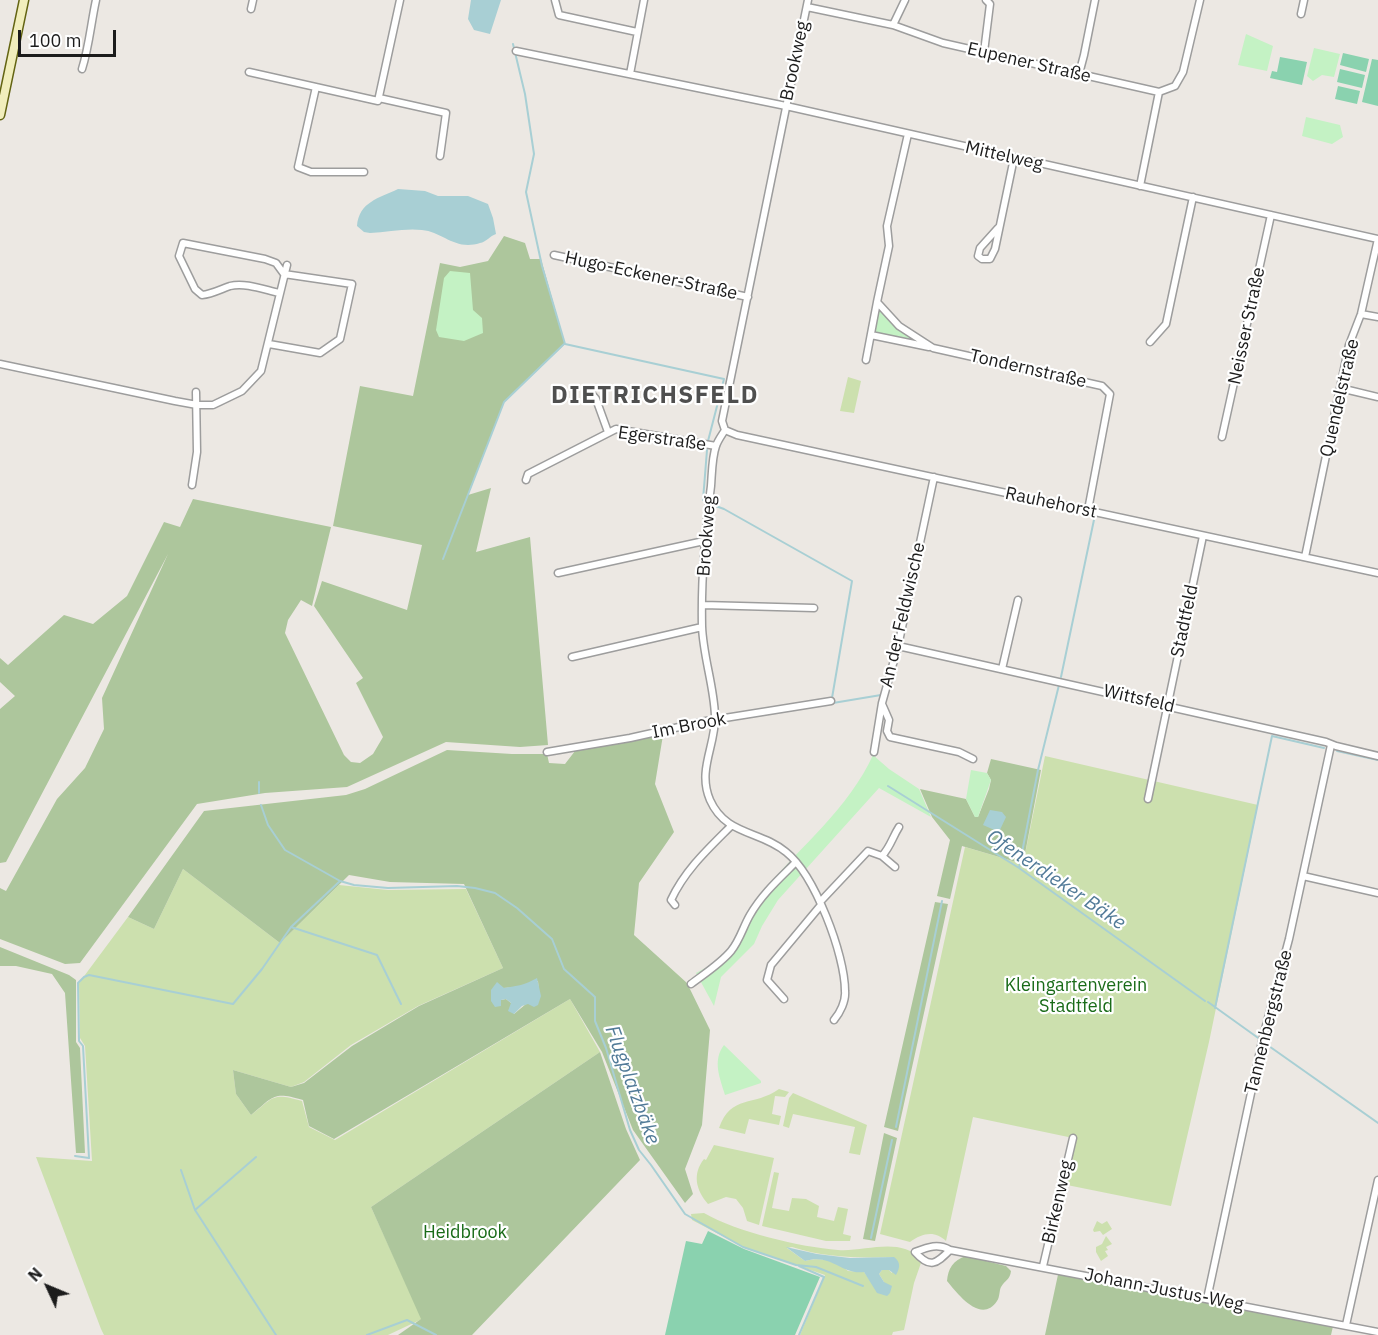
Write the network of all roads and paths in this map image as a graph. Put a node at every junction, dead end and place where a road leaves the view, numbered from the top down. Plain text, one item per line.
1 (24, 0) edge
2 (96, 0) edge
3 (253, 0) edge
4 (400, 0) edge
5 (555, 0) edge
6 (644, 0) edge
7 (905, 0) edge
8 (986, 0) edge
9 (1095, 0) edge
10 (1200, 0) edge
11 (1304, 0) edge
12 (807, 4) edge
13 (251, 9) dead end
14 (1301, 14) dead end
15 (893, 25) junction
16 (637, 32) junction
17 (516, 51) dead end
18 (984, 52) junction
19 (82, 69) dead end
20 (249, 72) dead end
21 (630, 74) junction
22 (1078, 74) junction
23 (316, 87) junction
24 (1159, 92) junction
25 (379, 99) junction
26 (786, 106) junction
27 (0, 115) edge
28 (908, 134) junction
29 (440, 156) dead end
30 (1014, 158) junction
31 (364, 172) dead end
32 (1140, 186) junction
33 (1193, 197) junction
34 (1271, 215) junction
35 (998, 228) junction
36 (1378, 239) edge
37 (554, 255) dead end
38 (287, 265) dead end
39 (284, 274) junction
40 (279, 293) junction
41 (748, 297) junction
42 (877, 302) junction
43 (1361, 314) junction
44 (1378, 317) edge
45 (871, 335) junction
46 (1150, 342) dead end
47 (269, 344) junction
48 (933, 348) junction
49 (866, 360) dead end
50 (0, 364) edge
51 (1340, 388) junction
52 (196, 392) dead end
53 (590, 392) dead end
54 (1378, 397) edge
55 (197, 405) junction
56 (725, 430) junction
57 (608, 432) junction
58 (1222, 437) dead end
59 (716, 446) junction
60 (934, 477) junction
61 (526, 480) dead end
62 (192, 485) dead end
63 (1088, 510) junction
64 (1203, 536) junction
65 (704, 541) junction
66 (1305, 557) junction
67 (558, 573) dead end
68 (1378, 573) edge
69 (1018, 600) dead end
70 (703, 605) junction
71 (814, 608) dead end
72 (702, 627) junction
73 (898, 646) junction
74 (572, 657) dead end
75 (1002, 669) junction
76 (831, 701) dead end
77 (882, 703) junction
78 (1167, 706) junction
79 (715, 720) junction
80 (1331, 745) junction
81 (547, 752) dead end
82 (874, 753) dead end
83 (1378, 756) edge
84 (973, 759) dead end
85 (1148, 799) dead end
86 (731, 826) junction
87 (899, 827) dead end
88 (882, 856) junction
89 (796, 862) junction
90 (895, 867) dead end
91 (1303, 876) junction
92 (1378, 893) edge
93 (820, 903) junction
94 (675, 905) dead end
95 (691, 984) dead end
96 (784, 999) dead end
97 (834, 1020) dead end
98 (1073, 1138) dead end
99 (1378, 1180) edge
100 (950, 1250) junction
101 (1043, 1266) junction
102 (1207, 1299) junction
103 (1347, 1325) junction
104 (1378, 1332) edge

1 - 27 street
2 - 19 street
3 - 13 street
4 - 25 street
5 - 16 street
6 - 16 street
7 - 15 street
8 - 18 street
9 - 22 street
10 - 24 street
11 - 14 street
12 - 15 street, Eupener Straße
12 - 26 street, Brookweg
15 - 18 street, Eupener Straße
16 - 21 street
17 - 21 street, Mittelweg
18 - 22 street, Eupener Straße
20 - 23 street
21 - 26 street, Mittelweg
22 - 24 street, Eupener Straße
23 - 25 street
23 - 31 street
24 - 32 street
25 - 29 street
26 - 28 street, Mittelweg
26 - 41 street, Brookweg
28 - 30 street, Mittelweg
28 - 42 street
30 - 32 street, Mittelweg
30 - 35 street
32 - 33 street, Mittelweg
33 - 34 street, Mittelweg
33 - 46 street
34 - 36 street, Mittelweg
34 - 58 street, Neisser Straße
35 - 35 street
36 - 43 street, Quendelstraße
37 - 41 street, Hugo-Eckener-Straße
38 - 39 street
39 - 40 street
39 - 40 street
39 - 47 street
40 - 47 street
41 - 56 street, Brookweg
42 - 45 street
42 - 48 street, Tondernstraße
43 - 44 street
43 - 51 street, Quendelstraße
45 - 48 street, Tondernstraße
45 - 49 street
47 - 55 street
48 - 63 street, Tondernstraße
50 - 55 street
51 - 54 street
51 - 66 street, Quendelstraße
52 - 55 street
53 - 57 street, Egerstraße
55 - 62 street
56 - 59 street, Brookweg
56 - 60 street, Rauhehorst
57 - 59 street, Egerstraße
57 - 61 street, Egerstraße
59 - 65 street, Brookweg
60 - 63 street, Rauhehorst
60 - 73 street, An der Feldwische
63 - 64 street, Rauhehorst
64 - 66 street, Rauhehorst
64 - 78 street, Stadtfeld
65 - 67 street
65 - 70 street, Brookweg
66 - 68 street, Rauhehorst
69 - 75 street
70 - 71 street
70 - 72 street, Brookweg
72 - 74 street
72 - 79 street, Brookweg
73 - 75 street, Wittsfeld
73 - 77 street, An der Feldwische
75 - 78 street, Wittsfeld
76 - 79 street, Im Brook
77 - 82 street, An der Feldwische
77 - 84 street
78 - 80 street, Wittsfeld
78 - 85 street
79 - 81 street, Im Brook
79 - 86 street, Brookweg
80 - 83 street, Wittsfeld
80 - 91 street, Tannenbergstraße
86 - 89 street, Brookweg
86 - 94 street
87 - 88 street
88 - 90 street
88 - 93 street
89 - 93 street, Brookweg
89 - 95 street
91 - 92 street
91 - 102 street, Tannenbergstraße
93 - 96 street
93 - 97 street, Brookweg
98 - 101 street, Birkenweg
99 - 103 street
100 - 100 street, Johann-Justus-Weg
100 - 101 street, Johann-Justus-Weg
101 - 102 street, Johann-Justus-Weg
102 - 103 street, Johann-Justus-Weg
103 - 104 street, Johann-Justus-Weg

